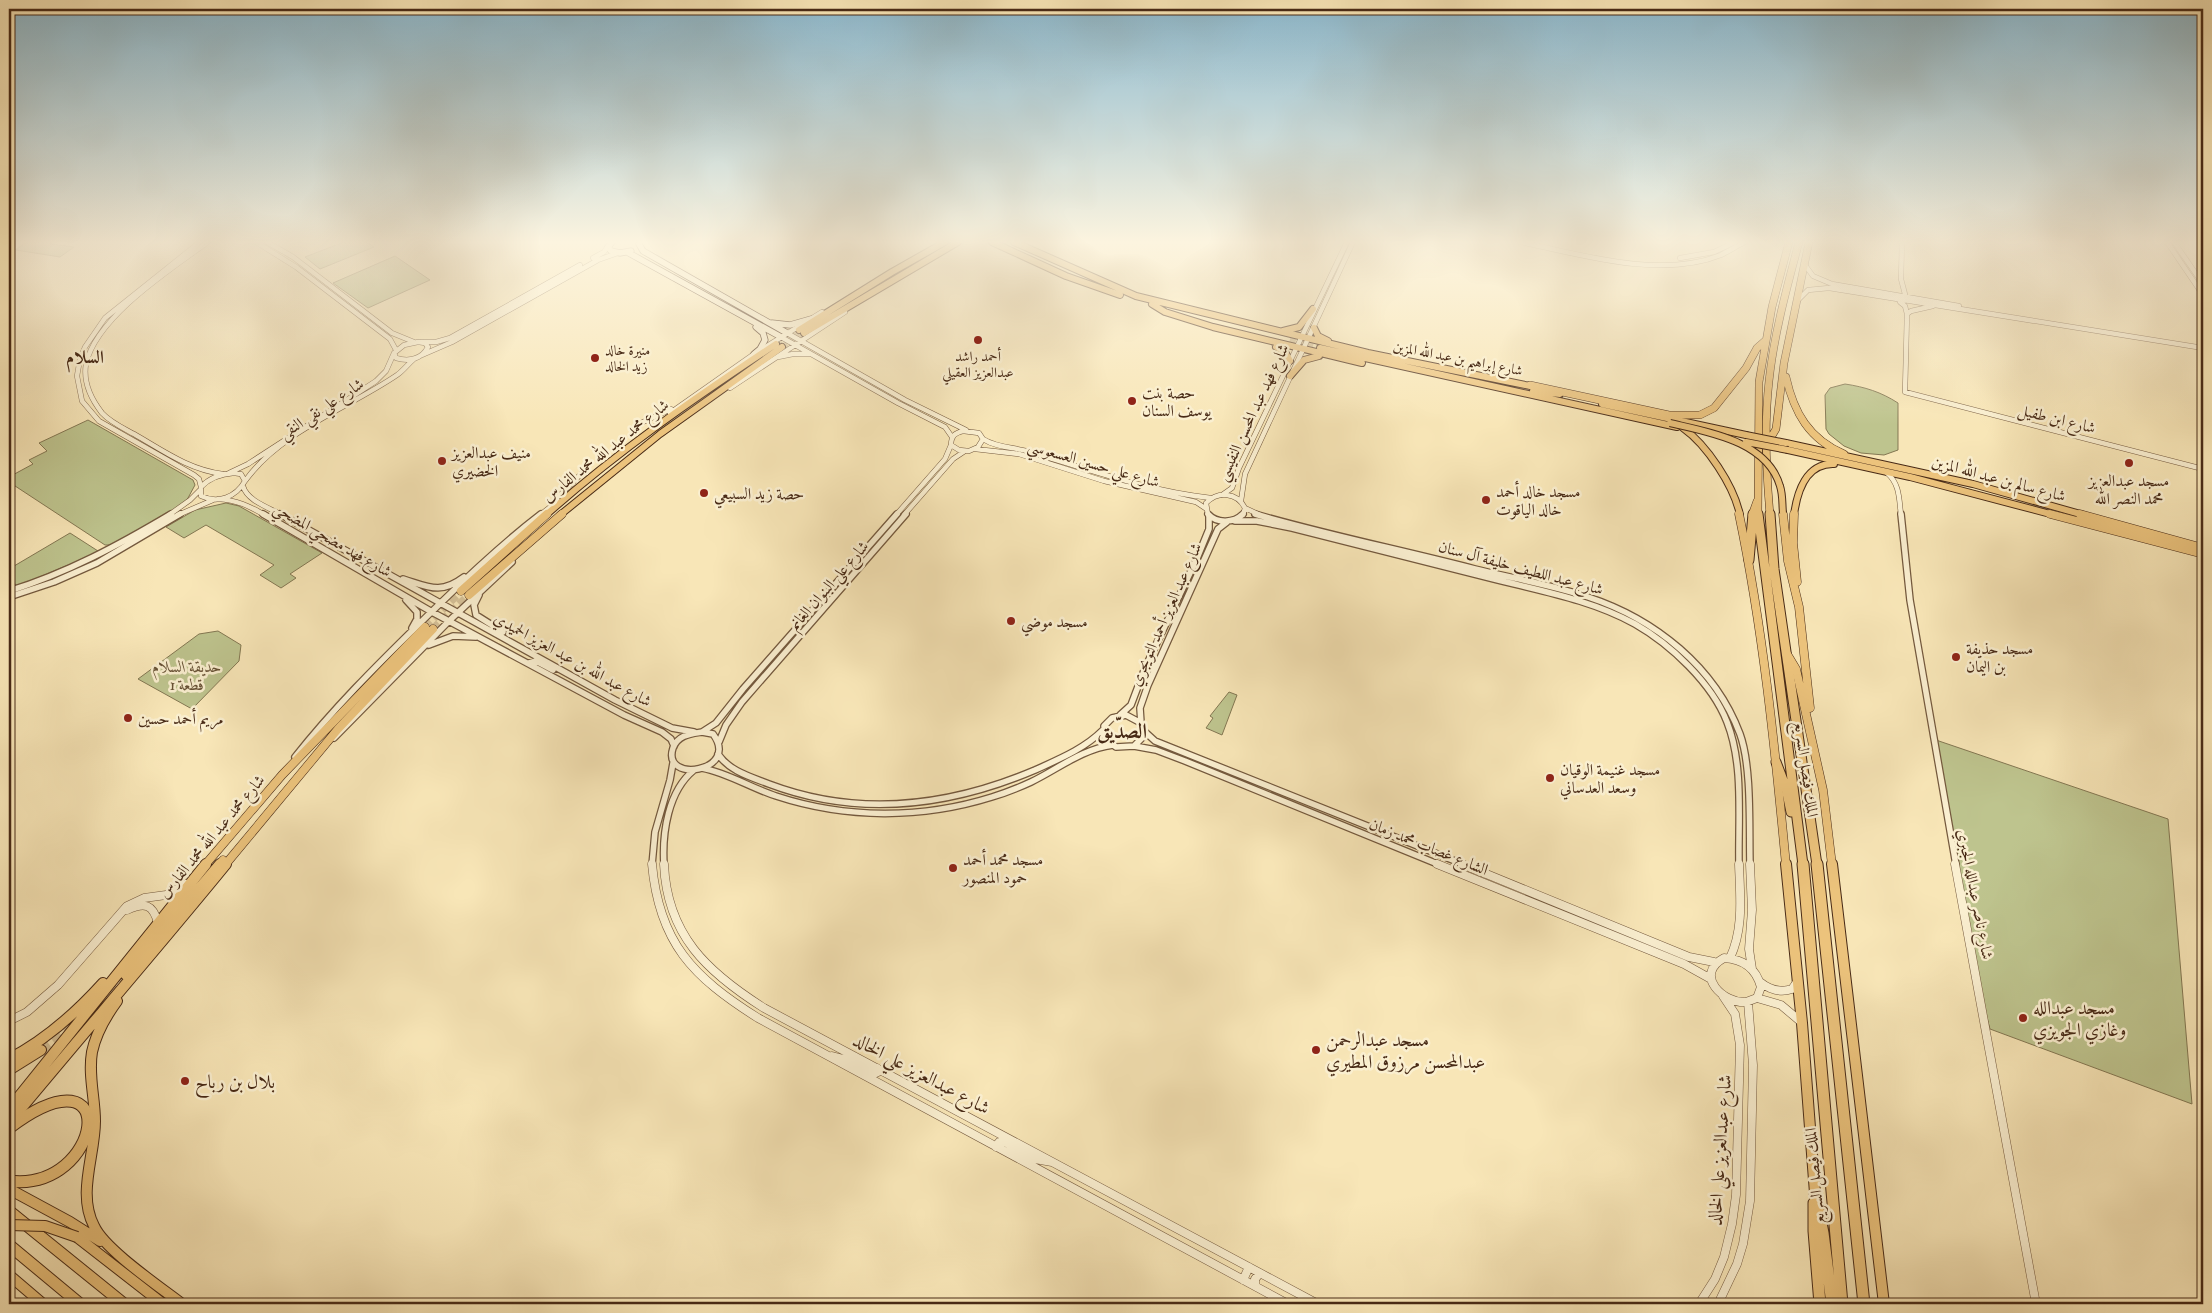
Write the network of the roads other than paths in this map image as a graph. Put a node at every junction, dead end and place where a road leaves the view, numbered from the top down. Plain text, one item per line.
1 (126, 303) edge
2 (127, 303) edge
3 (344, 303) edge
4 (354, 303) edge
5 (512, 303) edge
6 (521, 303) edge
7 (722, 303) edge
8 (735, 303) edge
9 (836, 303) edge
10 (845, 303) edge
11 (850, 303) edge
12 (859, 303) edge
13 (1160, 303) edge
14 (1165, 303) edge
15 (1317, 303) edge
16 (1325, 303) edge
17 (1774, 303) edge
18 (1786, 303) edge
19 (1797, 303) edge
20 (1901, 303) edge
21 (1924, 303) edge
22 (1943, 303) edge
23 (1152, 304) joint
24 (1796, 306) joint
25 (1935, 306) junction
26 (1314, 309) junction
27 (736, 311) junction
28 (1907, 314) junction
29 (112, 315) junction
30 (811, 319) junction
31 (766, 321) junction
32 (1314, 328) junction
33 (819, 329) junction
34 (1266, 329) junction
35 (1234, 332) junction
36 (787, 333) junction
37 (781, 337) junction
38 (1304, 339) junction
39 (2161, 339) junction
40 (800, 341) junction
41 (1765, 341) junction
42 (414, 342) junction
43 (421, 342) junction
44 (794, 344) junction
45 (2203, 346) edge
46 (1321, 347) tunnel mouth
47 (1300, 349) junction
48 (395, 351) junction
49 (754, 354) junction
50 (1368, 354) junction
51 (422, 355) junction
52 (814, 355) junction
53 (1326, 355) junction
54 (414, 359) junction
55 (771, 360) junction
56 (836, 360) junction
57 (1290, 361) junction
58 (1784, 364) junction
59 (1290, 376) junction
60 (1530, 386) junction
61 (1512, 390) junction
62 (1560, 394) junction
63 (690, 398) junction
64 (84, 404) junction
65 (107, 418) junction
66 (101, 423) junction
67 (641, 423) dead end
68 (660, 424) junction
69 (1683, 428) junction
70 (668, 429) junction
71 (966, 430) junction
72 (952, 437) junction
73 (1254, 438) junction
74 (1746, 438) junction
75 (983, 439) junction
76 (1767, 444) junction
77 (951, 445) junction
78 (1257, 447) junction
79 (975, 449) junction
80 (1799, 449) junction
81 (1788, 450) joint
82 (965, 451) junction
83 (270, 453) junction
84 (1844, 454) junction
85 (587, 461) dead end
86 (1053, 462) junction
87 (1856, 465) junction
88 (580, 466) dead end
89 (586, 469) junction
90 (2203, 469) edge
91 (1881, 470) junction
92 (226, 473) junction
93 (1940, 476) junction
94 (1910, 477) junction
95 (586, 480) junction
96 (244, 484) junction
97 (1898, 487) junction
98 (200, 489) junction
99 (1976, 493) junction
100 (583, 495) junction
101 (1222, 495) junction
102 (1211, 498) junction
103 (216, 499) junction
104 (1194, 499) junction
105 (1241, 501) junction
106 (1757, 501) junction
107 (260, 503) junction
108 (252, 508) junction
109 (1205, 508) junction
110 (1245, 508) junction
111 (546, 510) junction
112 (1209, 516) junction
113 (169, 518) junction
114 (1235, 520) junction
115 (1227, 522) junction
116 (2203, 548) edge
117 (2203, 554) edge
118 (1429, 560) junction
119 (1749, 560) junction
120 (483, 563) junction
121 (846, 572) junction
122 (854, 574) junction
123 (376, 578) junction
124 (397, 579) junction
125 (839, 580) junction
126 (847, 582) junction
127 (484, 588) junction
128 (9, 591) edge
129 (461, 591) tunnel mouth
130 (1796, 592) junction
131 (469, 595) tunnel mouth
132 (9, 597) edge
133 (442, 603) junction
134 (432, 612) junction
135 (458, 612) junction
136 (449, 621) junction
137 (484, 639) junction
138 (518, 645) junction
139 (397, 647) junction
140 (423, 648) junction
141 (1787, 654) junction
142 (529, 663) junction
143 (578, 680) junction
144 (1120, 715) junction
145 (1141, 723) junction
146 (1103, 730) junction
147 (1144, 731) junction
148 (694, 732) junction
149 (702, 732) junction
150 (1812, 735) junction
151 (328, 742) junction
152 (719, 742) junction
153 (674, 746) junction
154 (1113, 746) junction
155 (1134, 746) junction
156 (718, 754) junction
157 (673, 762) junction
158 (1776, 762) junction
159 (702, 768) junction
160 (694, 770) junction
161 (282, 775) junction
162 (1737, 783) junction
163 (1748, 812) junction
164 (1401, 839) junction
165 (1413, 843) junction
166 (1396, 848) junction
167 (1802, 851) junction
168 (1407, 852) junction
169 (193, 879) junction
170 (119, 915) junction
171 (158, 923) junction
172 (1730, 958) junction
173 (128, 959) junction
174 (1714, 962) junction
175 (1752, 969) junction
176 (130, 976) junction
177 (1711, 979) junction
178 (1760, 982) junction
179 (1797, 982) junction
180 (1723, 996) junction
181 (1757, 998) junction
182 (1748, 1002) junction
183 (9, 1021) edge
184 (1802, 1023) junction
185 (41, 1050) tunnel mouth
186 (827, 1055) junction
187 (9, 1059) edge
188 (878, 1068) junction
189 (9, 1070) edge
190 (39, 1079) junction
191 (9, 1109) edge
192 (9, 1123) edge
193 (9, 1128) edge
194 (996, 1147) junction
195 (1054, 1162) junction
196 (9, 1181) edge
197 (9, 1189) edge
198 (1815, 1193) junction
199 (9, 1211) edge
200 (9, 1225) edge
201 (9, 1245) edge
202 (110, 1248) junction
203 (1249, 1267) junction
204 (1260, 1273) junction
205 (9, 1275) edge
206 (1243, 1280) junction
207 (1255, 1286) junction
208 (43, 1304) edge
209 (80, 1304) edge
210 (124, 1304) edge
211 (164, 1304) edge
212 (182, 1304) edge
213 (1288, 1304) edge
214 (1318, 1304) edge
215 (1699, 1304) edge
216 (1718, 1304) edge
217 (1820, 1304) edge
218 (1832, 1304) edge
219 (1842, 1304) edge
220 (1864, 1304) edge
221 (1884, 1304) edge
222 (2036, 1304) edge

1 - 29 street
2 - 29 street
3 - 48 street
4 - 42 street
5 - 43 street
6 - 51 street
7 - 27 main road
8 - 31 main road
9 - 30 street
10 - 11 main road
12 - 33 street
13 - 23 main road, شارع إبراهيم بن عبد الله المزين
14 - 34 main road, شارع إبراهيم بن عبد الله المزين
15 - 26 street
16 - 32 street
17 - 41 highway, الملك فيصل السريع
18 - 76 highway, الملك فيصل السريع
19 - 24 street
20 - 28 street
21 - 25 street
22 - 39 street
23 - 35 main road, شارع إبراهيم بن عبد الله المزين
24 - 58 highway
25 - 28 street
25 - 39 street
26 - 34 main road
26 - 38 street
27 - 37 main road
27 - 49 main road
28 - 90 street, شارع ابن طفيل
29 - 64 street
29 - 65 street
30 - 31 main road
30 - 36 street
31 - 36 main road
32 - 38 street
32 - 50 main road
33 - 40 street
33 - 56 street
34 - 38 main road, شارع إبراهيم بن عبد الله المزين
35 - 47 main road, شارع إبراهيم بن عبد الله المزين
35 - 57 main road
36 - 37 street
36 - 40 street
37 - 44 street
37 - 49 street
38 - 47 street, شارع فهد عبد المحسن النفيسي
38 - 50 main road, شارع إبراهيم بن عبد الله المزين
39 - 45 street
40 - 44 street
40 - 56 street
41 - 60 highway
41 - 106 highway, الملك فيصل السريع
42 - 43 street
42 - 48 street
43 - 51 street
44 - 52 street
44 - 55 street
46 - 61 main road, شارع إبراهيم بن عبد الله المزين
47 - 53 main road, شارع إبراهيم بن عبد الله المزين
47 - 57 street, شارع فهد عبد المحسن النفيسي
47 - 59 street, شارع فهد عبد المحسن النفيسي
48 - 54 street
48 - 83 street, شارع علي نقي النقي
49 - 63 street
50 - 60 main road, شارع إبراهيم بن عبد الله المزين
51 - 54 street, شارع علي نقي النقي
52 - 55 street
52 - 72 street
53 - 59 main road
53 - 61 main road, شارع إبراهيم بن عبد الله المزين
54 - 83 street, شارع علي نقي النقي
55 - 70 street
56 - 71 street
57 - 73 street, شارع فهد عبد المحسن النفيسي
58 - 76 highway
58 - 84 highway
59 - 78 street, شارع فهد عبد المحسن النفيسي
60 - 62 main road, شارع إبراهيم بن عبد الله المزين
61 - 62 main road
61 - 69 main road, شارع إبراهيم بن عبد الله المزين
61 - 130 main road, شارع إبراهيم بن عبد الله المزين, bridge
62 - 74 main road, شارع إبراهيم بن عبد الله المزين
63 - 67 street
63 - 68 street
64 - 65 street
64 - 66 street
65 - 66 street
65 - 92 street
66 - 98 street
68 - 70 main road, شارع محمد عبد الله محمد الفارس
68 - 95 main road, شارع محمد عبد الله محمد الفارس
69 - 74 main road, شارع إبراهيم بن عبد الله المزين
69 - 119 main road, الملك فيصل السريع
70 - 100 main road, شارع محمد عبد الله محمد الفارس
71 - 72 street
71 - 75 street
72 - 77 street
73 - 78 street
73 - 101 street, شارع فهد عبد المحسن النفيسي
74 - 80 main road, شارع سالم بن عبد الله المزين, bridge
74 - 81 main road, شارع إبراهيم بن عبد الله المزين, bridge
75 - 79 street
75 - 86 street, شارع علي حسين العسعوسي
76 - 141 highway, الملك فيصل السريع
77 - 82 street
77 - 121 street, شارع علي البنوان الغانم
78 - 105 street, شارع فهد عبد المحسن النفيسي
79 - 82 street
79 - 86 street, شارع علي حسين العسعوسي
80 - 81 main road, شارع سالم بن عبد الله المزين
80 - 84 main road, شارع سالم بن عبد الله المزين
80 - 87 main road, شارع سالم بن عبد الله المزين
82 - 122 street, شارع علي البنوان الغانم
83 - 92 street, شارع علي نقي النقي
83 - 96 street, شارع علي نقي النقي
84 - 93 main road, شارع سالم بن عبد الله المزين
85 - 89 street
86 - 104 street, شارع علي حسين العسعوسي
87 - 91 main road, شارع سالم بن عبد الله المزين
87 - 130 main road
88 - 89 street
89 - 111 street
91 - 94 main road, شارع سالم بن عبد الله المزين
91 - 97 street
92 - 96 street, شارع فهد مضحي المضحي
92 - 98 street, شارع علي نقي النقي
93 - 99 main road
93 - 116 main road, شارع سالم بن عبد الله المزين
94 - 97 street
94 - 99 main road, شارع سالم بن عبد الله المزين
95 - 111 street
95 - 129 main road, شارع محمد عبد الله محمد الفارس
96 - 103 street
96 - 107 street, شارع فهد مضحي المضحي
97 - 222 street, شارع ناصر عبدالله الجبري
98 - 103 street
98 - 113 street, شارع علي نقي النقي
99 - 117 main road, شارع سالم بن عبد الله المزين
100 - 127 street
100 - 131 main road, شارع محمد عبد الله محمد الفارس
101 - 102 street
101 - 105 street
102 - 104 street, شارع علي حسين العسعوسي
102 - 109 street
103 - 108 street, شارع فهد مضحي المضحي
103 - 113 street
104 - 109 street, شارع علي حسين العسعوسي
105 - 110 street
106 - 119 highway
106 - 167 highway, الملك فيصل السريع
107 - 108 street
107 - 124 street, شارع فهد مضحي المضحي
108 - 123 street, شارع فهد مضحي المضحي
109 - 112 street
110 - 114 street
110 - 118 street, شارع عبد اللطيف خليفة آل سنان
111 - 120 street
112 - 115 street
112 - 144 street, شارع عبد العزيز أحمد التويجري
113 - 128 street
113 - 132 street
114 - 115 street
114 - 118 street, شارع عبد اللطيف خليفة آل سنان
115 - 145 street, شارع عبد العزيز أحمد التويجري
118 - 162 street, شارع عبد اللطيف خليفة آل سنان
118 - 163 street, شارع عبد اللطيف خليفة آل سنان
119 - 158 main road, الملك فيصل السريع
120 - 124 street
120 - 133 street
121 - 122 street
121 - 125 street, شارع علي البنوان الغانم
122 - 126 street, شارع علي البنوان الغانم
123 - 134 street, شارع فهد مضحي المضحي
123 - 139 street
124 - 133 street, شارع فهد مضحي المضحي
125 - 126 street
125 - 149 street, شارع علي البنوان الغانم
126 - 152 street, شارع علي البنوان الغانم
127 - 135 street
127 - 138 street
130 - 150 main road
133 - 134 street
133 - 135 street, شارع عبد الله بن عبد العزيز الحميدي
134 - 136 street, شارع عبد الله بن عبد العزيز الحميدي
134 - 139 street
135 - 136 street
135 - 138 street, شارع عبد الله بن عبد العزيز الحميدي
136 - 137 street, شارع عبد الله بن عبد العزيز الحميدي
136 - 140 street
137 - 140 street
137 - 142 street, شارع عبد الله بن عبد العزيز الحميدي
138 - 143 street, شارع عبد الله بن عبد العزيز الحميدي
139 - 161 street
140 - 151 street
141 - 150 main road, الملك فيصل السريع
141 - 220 highway, الملك فيصل السريع
142 - 143 street
142 - 153 street, شارع عبد الله بن عبد العزيز الحميدي
143 - 148 street, شارع عبد الله بن عبد العزيز الحميدي
144 - 145 street
144 - 146 street
145 - 147 street
146 - 154 street
146 - 156 street
147 - 155 street
147 - 164 street, الشارع غصاب محمد زمان
148 - 149 street
148 - 153 street
149 - 152 street
150 - 221 main road, الملك فيصل السريع
151 - 161 main road, شارع محمد عبد الله محمد الفارس
151 - 176 main road, شارع محمد عبد الله محمد الفارس
152 - 156 street
153 - 157 street
154 - 155 street
154 - 159 street
155 - 166 street, الشارع غصاب محمد زمان
156 - 159 street
157 - 160 street
157 - 186 street, شارع عبدالعزيز علي الخالد
158 - 167 highway
158 - 179 main road, الملك فيصل السريع
159 - 160 street
160 - 188 street, شارع عبدالعزيز علي الخالد
161 - 169 main road, شارع محمد عبد الله محمد الفارس
162 - 163 street
162 - 172 street, شارع عبد اللطيف خليفة آل سنان
163 - 175 street, شارع عبد اللطيف خليفة آل سنان
164 - 165 street, الشارع غصاب محمد زمان
164 - 166 street
165 - 168 street
165 - 174 street, الشارع غصاب محمد زمان
166 - 168 street, الشارع غصاب محمد زمان
167 - 219 highway, الملك فيصل السريع
168 - 177 street, الشارع غصاب محمد زمان
169 - 170 street
169 - 171 main road, شارع محمد عبد الله محمد الفارس
170 - 171 street
170 - 183 street
171 - 173 main road, شارع محمد عبد الله محمد الفارس
172 - 174 street
172 - 175 street
173 - 187 main road
173 - 190 main road, شارع محمد عبد الله محمد الفارس
174 - 177 street
175 - 178 street
176 - 190 main road, شارع محمد عبد الله محمد الفارس
176 - 202 main road
177 - 180 street
178 - 179 street
178 - 181 street
179 - 184 main road, الملك فيصل السريع
180 - 182 street
180 - 215 street, شارع عبدالعزيز علي الخالد
181 - 182 street
181 - 184 street
182 - 216 street, شارع عبدالعزيز علي الخالد
184 - 198 main road, الملك فيصل السريع
185 - 189 main road
186 - 188 street
186 - 194 street, شارع عبدالعزيز علي الخالد
188 - 195 street, شارع عبدالعزيز علي الخالد
190 - 191 main road
190 - 192 main road
193 - 196 highway
194 - 195 street
194 - 206 street, شارع عبدالعزيز علي الخالد
195 - 203 street, شارع عبدالعزيز علي الخالد
197 - 202 main road
198 - 217 highway
198 - 218 highway
199 - 210 highway
200 - 211 main road, bridge
201 - 209 highway
202 - 212 main road
203 - 204 street, شارع عبدالعزيز علي الخالد
203 - 206 street
204 - 207 street
204 - 214 street, شارع عبدالعزيز علي الخالد
205 - 208 main road
206 - 207 street, شارع عبدالعزيز علي الخالد
207 - 213 street, شارع عبدالعزيز علي الخالد

